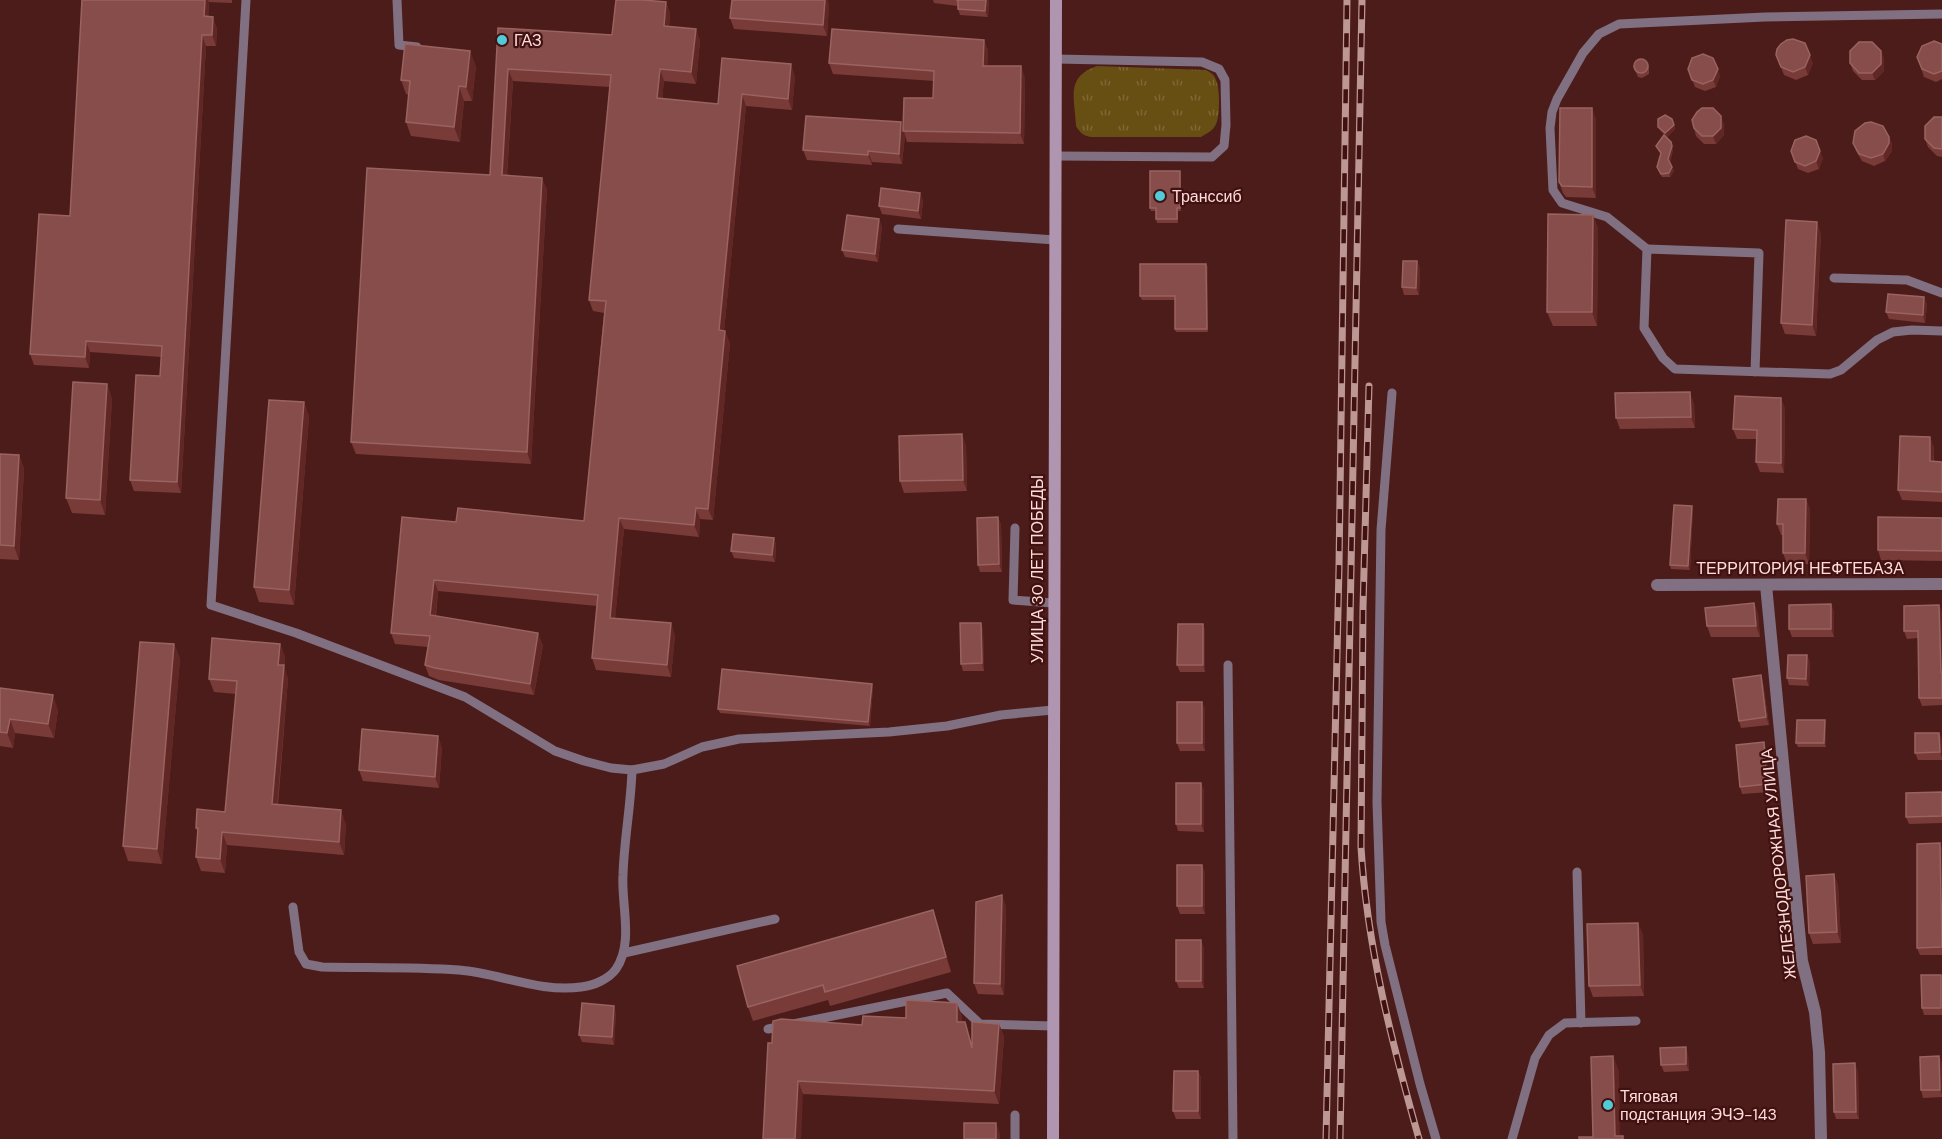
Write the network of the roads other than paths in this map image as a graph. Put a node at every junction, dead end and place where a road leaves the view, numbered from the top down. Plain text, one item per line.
1 (246, 0) edge
2 (397, 0) edge
3 (1056, 0) edge
4 (1942, 14) edge
5 (423, 48) edge
6 (1056, 59) junction
7 (1055, 156) junction
8 (898, 229) dead end
9 (1055, 240) junction
10 (1647, 249) junction
11 (1834, 278) dead end
12 (1942, 293) edge
13 (1942, 331) edge
14 (1755, 372) junction
15 (1392, 393) dead end
16 (1015, 528) dead end
17 (1942, 584) edge
18 (1657, 585) dead end
19 (1766, 585) junction
20 (1053, 603) junction
21 (1228, 665) dead end
22 (1053, 710) junction
23 (632, 770) junction
24 (1577, 872) dead end
25 (293, 907) dead end
26 (775, 919) dead end
27 (624, 953) junction
28 (1636, 1021) dead end
29 (1581, 1023) junction
30 (1053, 1026) junction
31 (768, 1029) dead end
32 (1016, 1115) dead end
33 (1015, 1139) edge
34 (1053, 1139) edge
35 (1233, 1139) edge
36 (1437, 1139) edge
37 (1512, 1139) edge
38 (1821, 1139) edge

1 - 23 lane
2 - 5 lane
3 - 6 main road, УЛИЦА 30 ЛЕТ ПОБЕДЫ
4 - 10 lane
6 - 7 main road, УЛИЦА 30 ЛЕТ ПОБЕДЫ
6 - 7 lane
7 - 9 main road, УЛИЦА 30 ЛЕТ ПОБЕДЫ
8 - 9 lane
9 - 20 main road, УЛИЦА 30 ЛЕТ ПОБЕДЫ
10 - 14 lane
10 - 14 lane
11 - 12 lane
13 - 14 lane
15 - 36 lane
16 - 20 lane
17 - 19 street, ТЕРРИТОРИЯ НЕФТЕБАЗА
18 - 19 street, ТЕРРИТОРИЯ НЕФТЕБАЗА
19 - 38 street, ЖЕЛЕЗНОДОРОЖНАЯ УЛИЦА
20 - 22 main road, УЛИЦА 30 ЛЕТ ПОБЕДЫ
21 - 35 lane
22 - 23 lane
22 - 30 main road, УЛИЦА 30 ЛЕТ ПОБЕДЫ
23 - 27 lane
24 - 29 lane
25 - 27 lane
26 - 27 lane
28 - 29 lane
29 - 37 lane
30 - 31 lane
30 - 34 main road, УЛИЦА 30 ЛЕТ ПОБЕДЫ
32 - 33 lane

